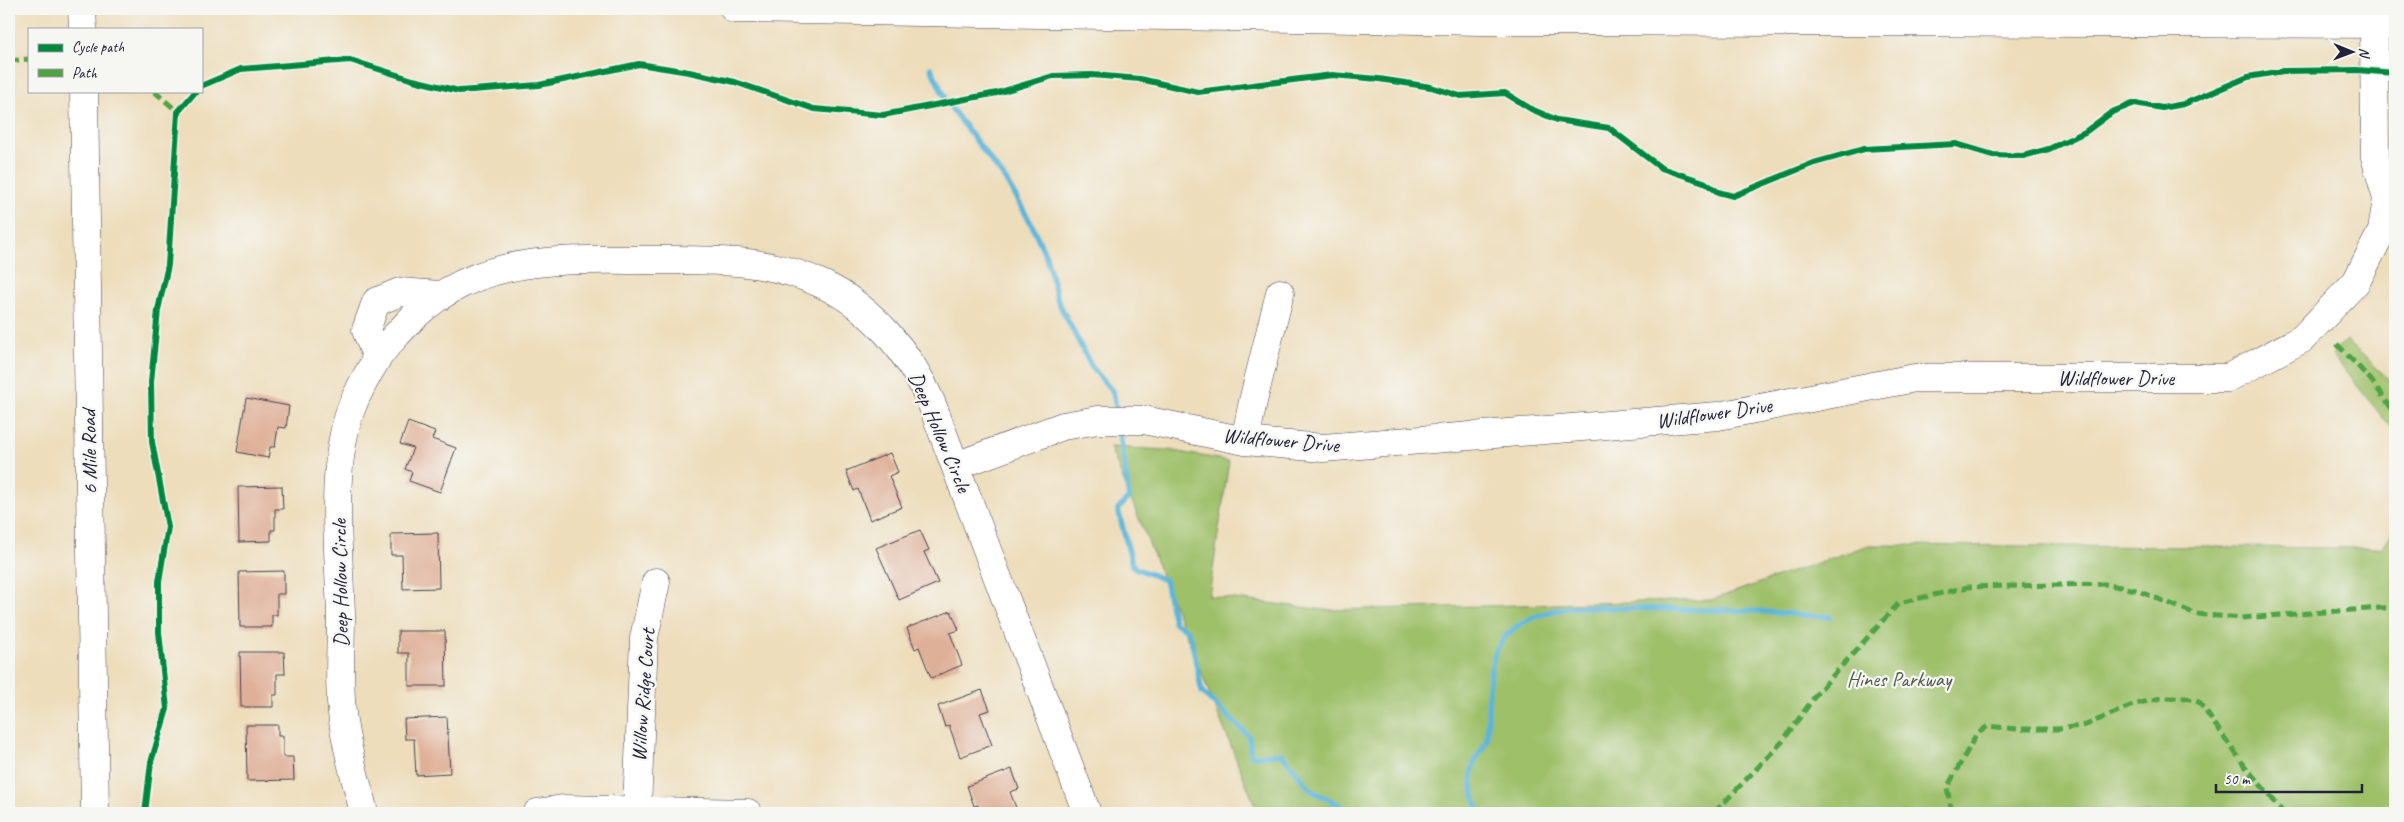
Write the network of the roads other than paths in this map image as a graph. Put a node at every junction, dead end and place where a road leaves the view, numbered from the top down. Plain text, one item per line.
1 (82, 9) edge
2 (734, 9) edge
3 (1443, 14) edge
4 (1484, 15) edge
5 (2384, 24) edge
6 (83, 28) edge
7 (84, 92) edge
8 (2391, 191) edge
9 (1280, 293) dead end
10 (439, 295) junction
11 (377, 358) junction
12 (1245, 441) junction
13 (956, 466) junction
14 (656, 582) dead end
15 (637, 809) junction
16 (95, 813) edge
17 (364, 813) edge
18 (537, 813) edge
19 (748, 813) edge
20 (1087, 813) edge

1 - 6 street
2 - 3 street
3 - 4 street
4 - 5 street
5 - 8 street, Wildflower Drive
7 - 16 street, 6 Mile Road
8 - 12 street, Wildflower Drive
9 - 12 street
10 - 11 street, Deep Hollow Circle
10 - 11 street, Deep Hollow Circle
10 - 13 street, Deep Hollow Circle
11 - 17 street, Deep Hollow Circle
12 - 13 street, Wildflower Drive
13 - 20 street, Deep Hollow Circle
14 - 15 street, Willow Ridge Court
15 - 18 street
15 - 19 street

